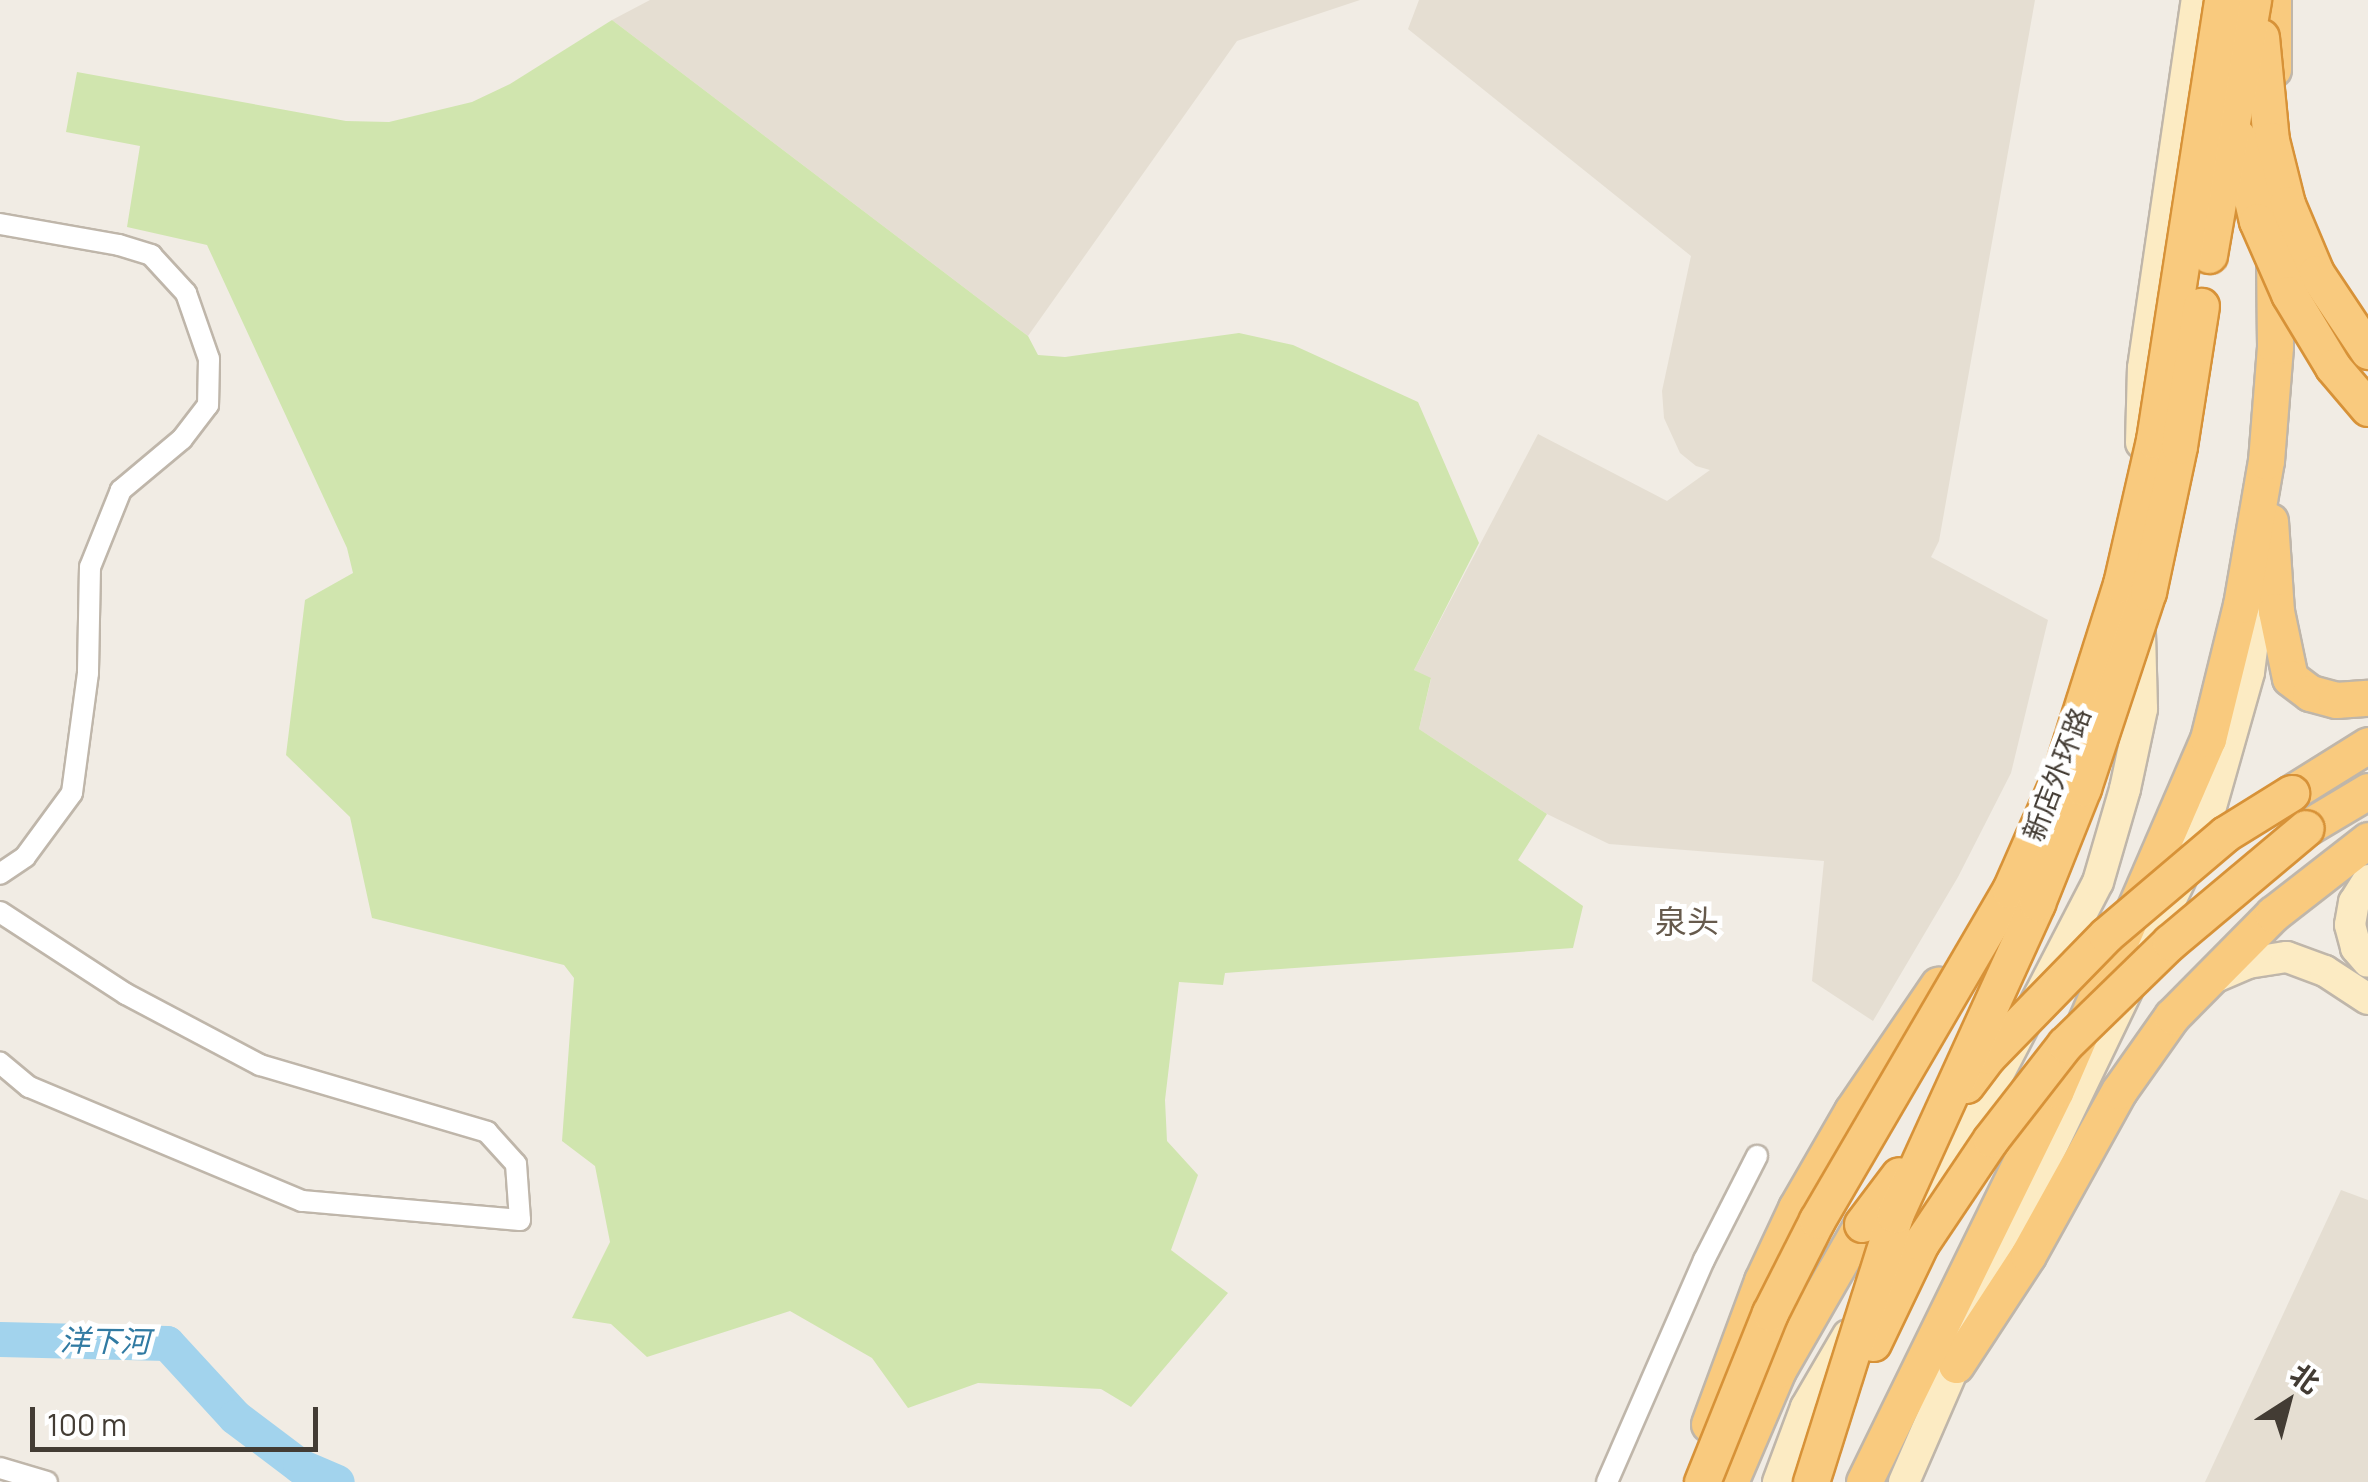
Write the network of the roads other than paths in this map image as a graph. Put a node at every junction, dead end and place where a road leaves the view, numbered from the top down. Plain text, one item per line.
1 (2197, 0) edge
2 (2222, 0) edge
3 (2231, 0) edge
4 (2252, 0) edge
5 (2263, 0) edge
6 (2273, 0) edge
7 (0, 224) edge
8 (2368, 352) edge
9 (2368, 408) edge
10 (2266, 460) junction
11 (2138, 572) junction
12 (2368, 698) edge
13 (2368, 745) edge
14 (2368, 792) edge
15 (2368, 840) edge
16 (0, 874) edge
17 (2368, 880) edge
18 (0, 912) edge
19 (1958, 955) joint
20 (2368, 962) edge
21 (2196, 988) junction
22 (2368, 998) edge
23 (0, 1063) edge
24 (1756, 1156) dead end
25 (1942, 1361) junction
26 (0, 1468) edge
27 (48, 1482) edge
28 (1607, 1482) edge
29 (1689, 1482) edge
30 (1702, 1482) edge
31 (1730, 1482) edge
32 (1778, 1482) edge
33 (1813, 1482) edge
34 (1864, 1482) edge
35 (1904, 1482) edge

1 - 11 main road
2 - 30 highway, 新店外环路, bridge
3 - 9 highway, bridge
4 - 33 highway, 新店外环路, bridge
5 - 8 highway, bridge
6 - 10 highway
7 - 16 street
10 - 12 highway
10 - 25 highway
11 - 19 main road
11 - 32 main road
13 - 31 highway, bridge
14 - 33 highway, bridge
15 - 21 highway
17 - 20 main road
18 - 23 street
19 - 29 highway
21 - 22 main road
21 - 25 highway
24 - 28 street
25 - 34 highway
25 - 35 main road
26 - 27 street

